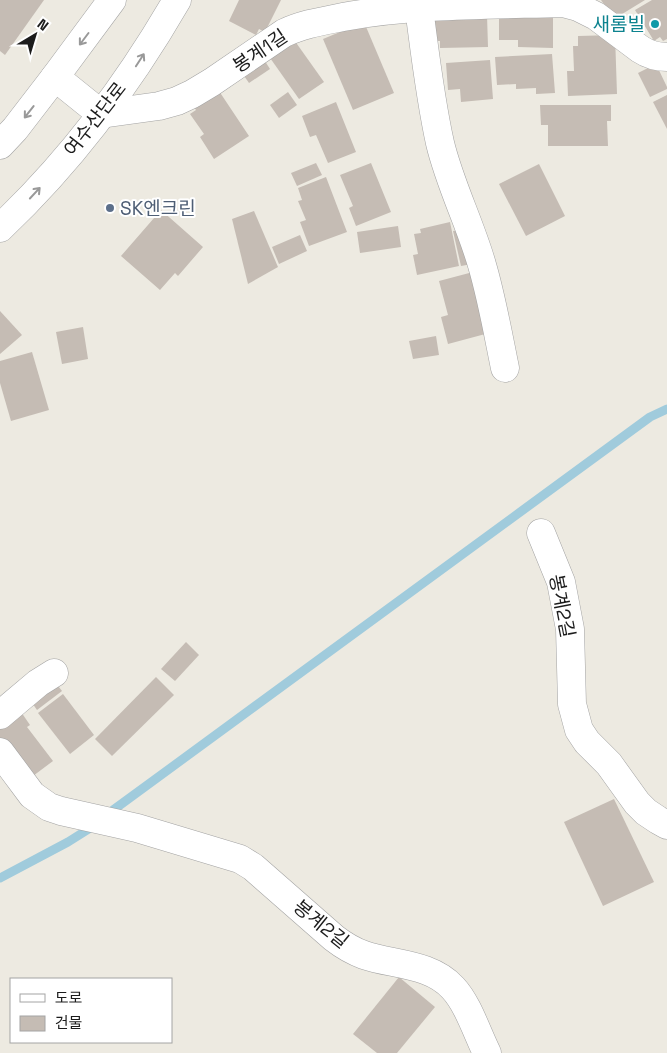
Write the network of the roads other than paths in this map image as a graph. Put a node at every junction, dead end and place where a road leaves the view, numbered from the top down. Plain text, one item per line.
1 (112, 0) edge
2 (177, 0) edge
3 (422, 5) edge
4 (667, 57) edge
5 (56, 77) junction
6 (101, 114) junction
7 (0, 145) edge
8 (0, 228) edge
9 (505, 368) dead end
10 (540, 533) dead end
11 (54, 673) dead end
12 (0, 715) edge
13 (0, 752) edge
14 (667, 825) edge
15 (487, 1053) edge

1 -> 5 street
6 -> 2 street, 여수산단로
3 - 4 street, 봉계1길
3 - 6 street, 봉계1길
3 - 9 street
5 - 6 street
5 -> 7 street
8 -> 6 street, 여수산단로
10 - 14 street, 봉계2길
11 - 12 street
13 - 15 street, 봉계2길

